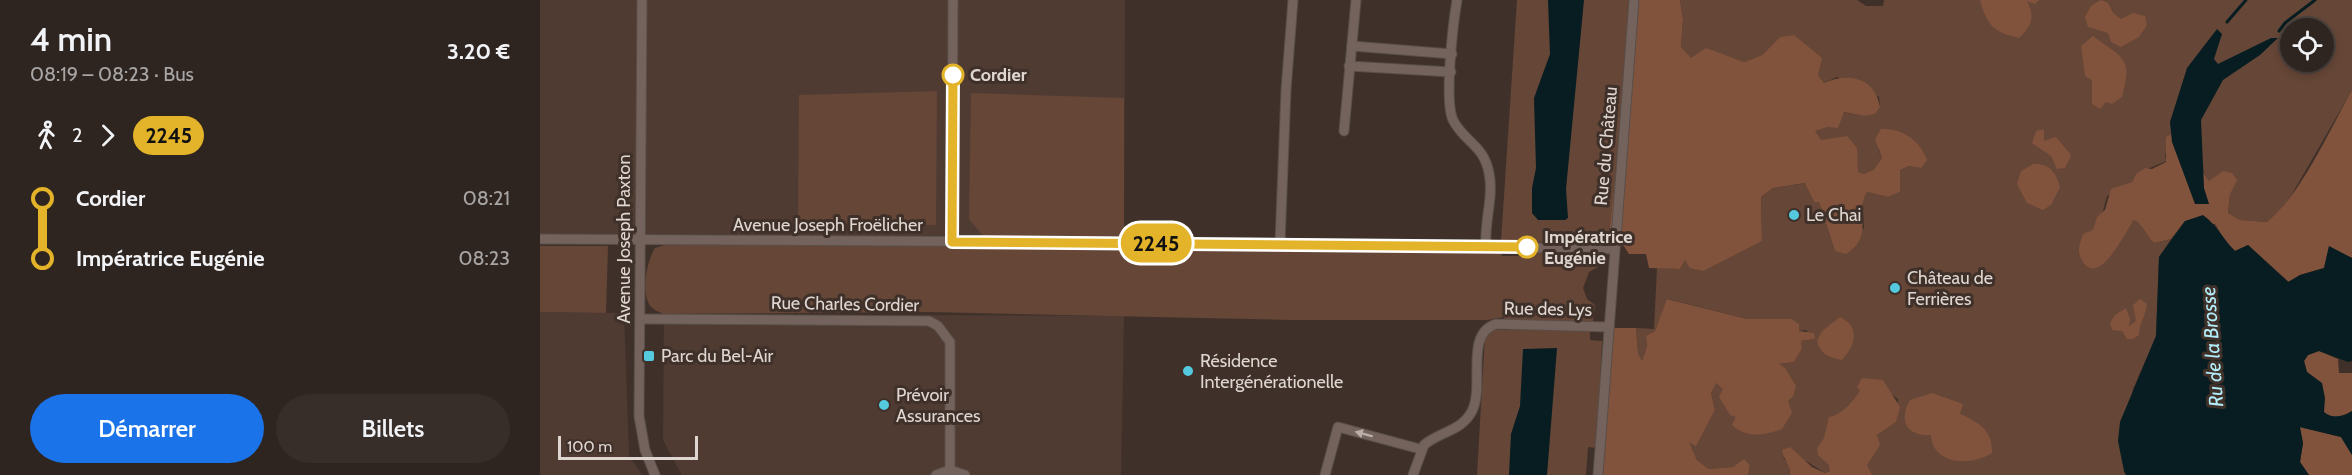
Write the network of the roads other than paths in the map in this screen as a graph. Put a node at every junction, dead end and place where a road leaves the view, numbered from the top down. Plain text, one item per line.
1 (642, 0) edge
2 (953, 0) edge
3 (1293, 0) edge
4 (1356, 0) edge
5 (1457, 0) edge
6 (1634, 0) edge
7 (1352, 46) junction
8 (1452, 54) junction
9 (1349, 66) junction
10 (1451, 72) junction
11 (1344, 131) dead end
12 (540, 239) edge
13 (641, 240) junction
14 (952, 242) junction
15 (1280, 243) junction
16 (1486, 246) junction
17 (1614, 249) junction
18 (639, 319) junction
19 (1609, 327) junction
20 (1465, 345) dead end
21 (1477, 345) junction
22 (1420, 449) junction
23 (950, 470) junction
24 (655, 475) edge
25 (936, 475) edge
26 (965, 475) edge
27 (1325, 475) edge
28 (1413, 475) edge
29 (1598, 475) edge

1 - 13 street, Avenue Joseph Paxton
2 - 14 street
3 - 15 street
4 - 7 street
5 - 8 street
6 - 17 street, Rue du Château
7 - 8 street
7 - 9 street
8 - 10 street
9 - 10 street
9 - 11 street
10 - 16 street
12 - 13 street, Avenue Joseph Froëlicher
13 - 14 street, Avenue Joseph Froëlicher
13 - 18 street, Avenue Joseph Paxton
14 - 15 street, Avenue Joseph Froëlicher
15 - 16 street, Avenue Joseph Froëlicher
16 - 17 street, Avenue Joseph Froëlicher
17 - 19 street, Rue du Château
18 - 23 street, Rue Charles Cordier
18 - 24 street, Avenue Joseph Paxton
19 - 21 street, Rue des Lys
19 - 29 street, Rue du Château
20 - 21 street
21 - 22 street
22 -> 27 street
22 - 28 street
23 - 25 street
23 - 26 street

